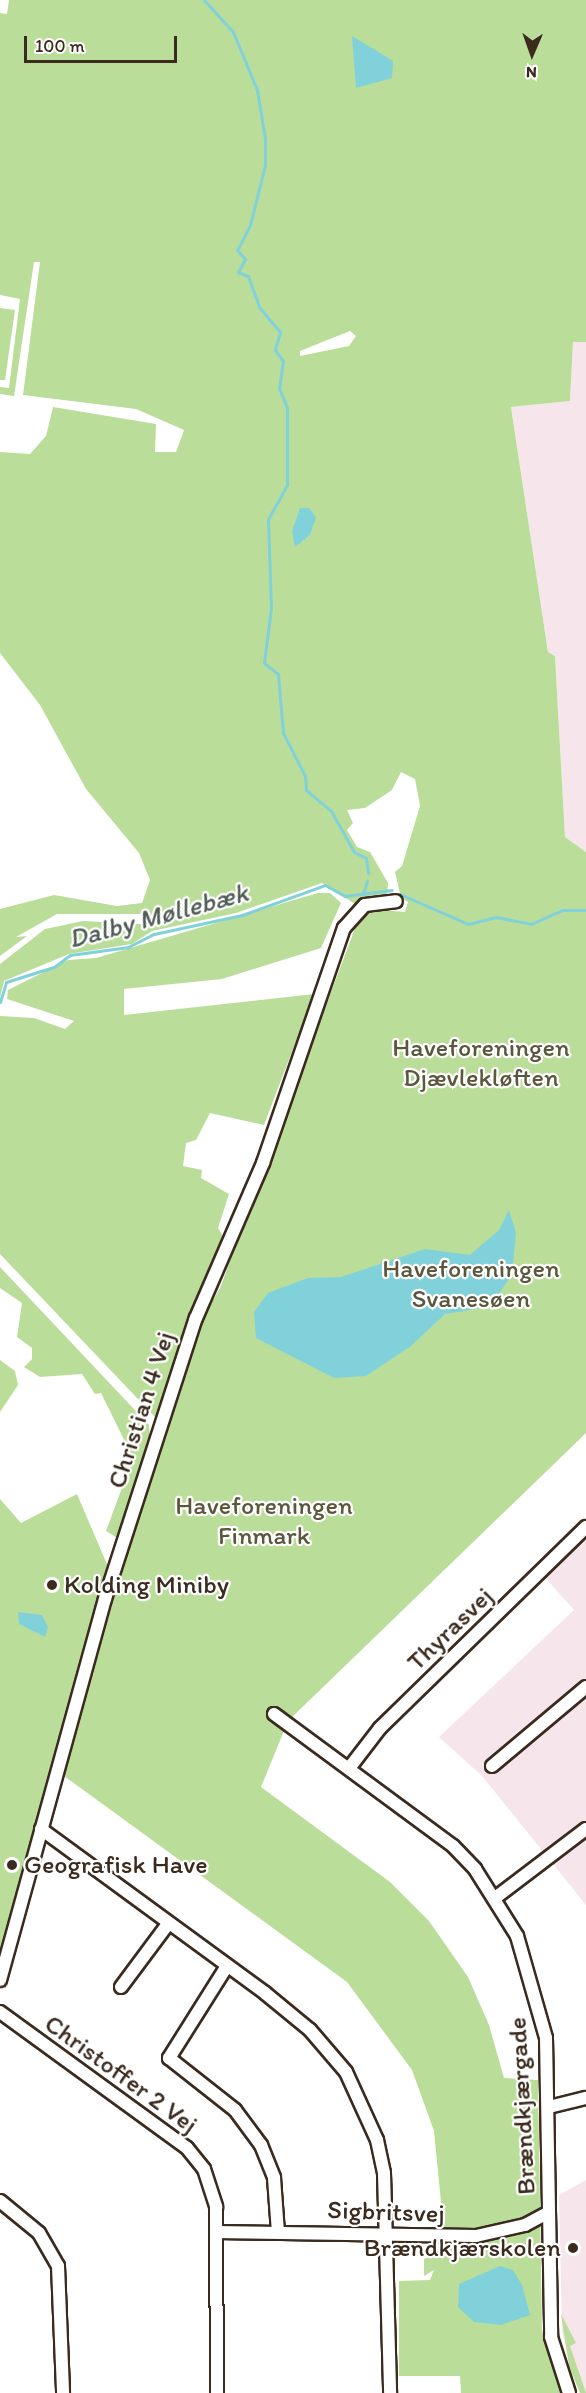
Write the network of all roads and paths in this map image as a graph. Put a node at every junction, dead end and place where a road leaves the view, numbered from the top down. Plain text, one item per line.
1 (396, 901) dead end
2 (586, 1527) edge
3 (586, 1687) edge
4 (274, 1714) dead end
5 (492, 1766) dead end
6 (350, 1767) junction
7 (41, 1829) junction
8 (586, 1829) edge
9 (495, 1898) junction
10 (168, 1924) junction
11 (227, 1966) junction
12 (0, 1980) edge
13 (121, 1987) dead end
14 (0, 2013) edge
15 (586, 2098) edge
16 (549, 2107) junction
17 (0, 2201) edge
18 (549, 2212) junction
19 (216, 2232) junction
20 (278, 2232) junction
21 (388, 2238) junction
22 (63, 2393) edge
23 (217, 2393) edge
24 (390, 2393) edge
25 (569, 2393) edge

1 - 7 street, Christian 4 Vej
2 - 6 street, Thyrasvej
3 - 5 street
4 - 6 street, Brændkjærgade
6 - 9 street, Brændkjærgade
7 - 10 street
7 - 12 street, Christian 4 Vej
8 - 9 street
9 - 16 street, Brændkjærgade
10 - 11 street
10 - 13 street
11 - 20 street
11 - 21 street
14 - 19 street, Christoffer 2 Vej
15 - 16 street
16 - 18 street, Brændkjærgade
17 - 22 street
18 - 21 street, Sigbritsvej
18 - 25 street, Brændkjærgade
19 - 20 street, Sigbritsvej
19 - 23 street, Christoffer 2 Vej
20 - 21 street, Sigbritsvej
21 - 24 street

